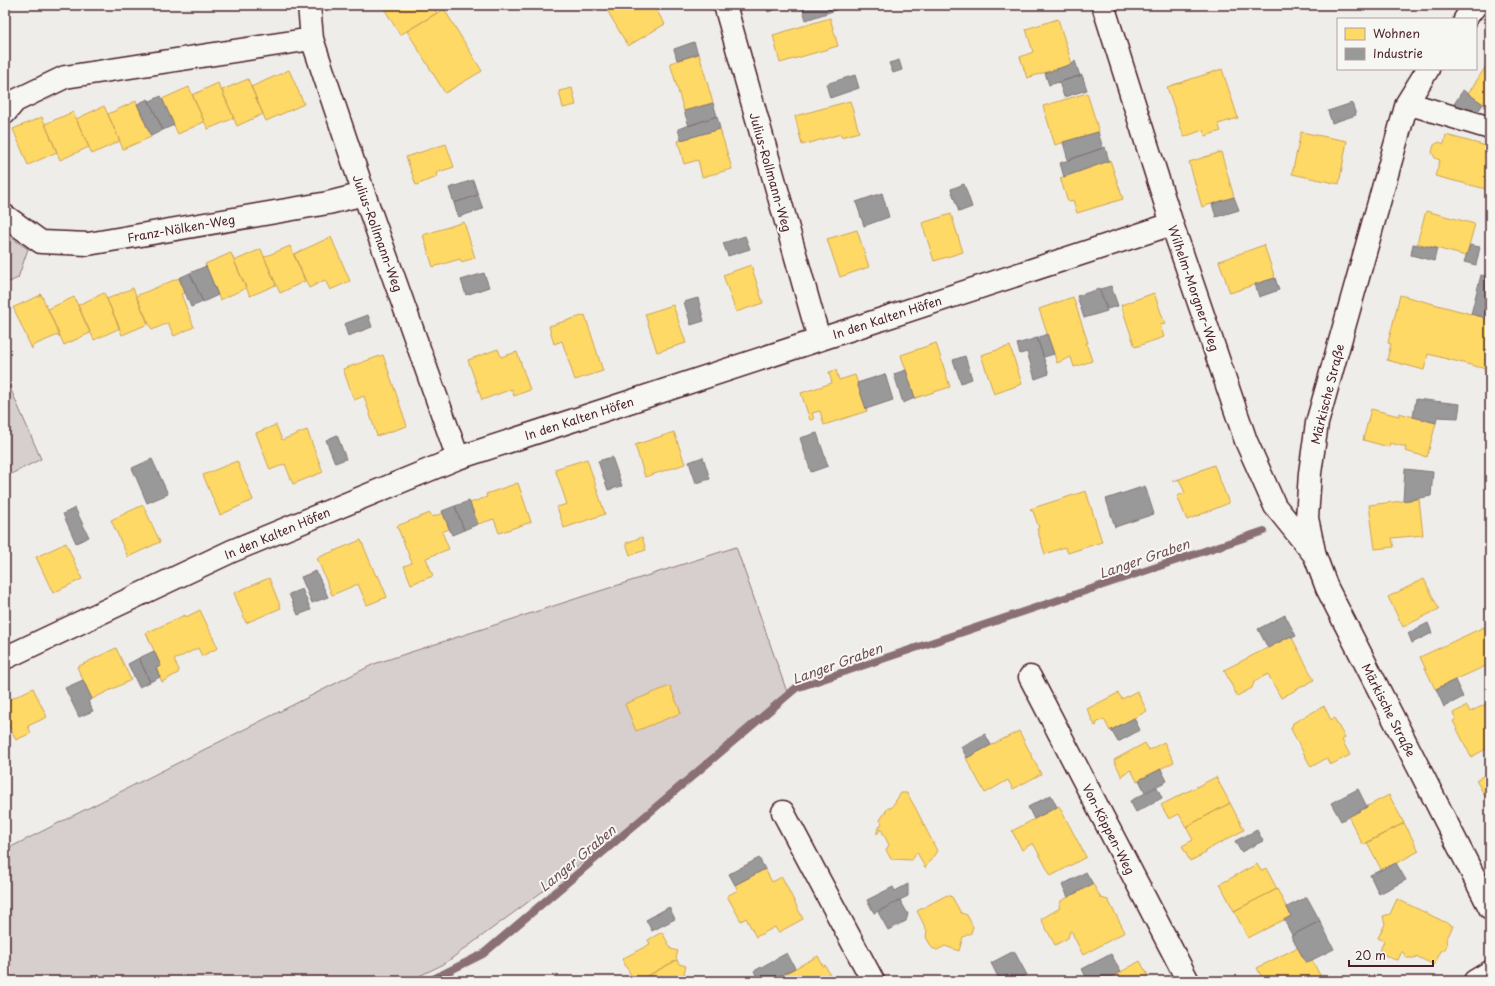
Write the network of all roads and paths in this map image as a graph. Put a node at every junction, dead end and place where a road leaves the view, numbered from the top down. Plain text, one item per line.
1 (309, 5) edge
2 (725, 5) edge
3 (1103, 5) edge
4 (1476, 5) edge
5 (1466, 18) edge
6 (312, 39) junction
7 (1427, 70) edge
8 (1407, 103) junction
9 (5, 113) edge
10 (1490, 128) edge
11 (364, 194) junction
12 (5, 216) edge
13 (1172, 224) junction
14 (819, 339) junction
15 (458, 458) junction
16 (1315, 556) junction
17 (5, 658) edge
18 (1030, 677) dead end
19 (783, 812) dead end
20 (1490, 908) edge
21 (1490, 972) edge
22 (873, 981) edge
23 (1188, 981) edge
24 (1475, 981) edge

1 - 6 street, Julius-Rollmann-Weg
2 - 14 street, Julius-Rollmann-Weg
3 - 13 street, Wilhelm-Morgner-Weg
4 - 5 street
6 - 9 street
6 - 11 street, Julius-Rollmann-Weg
7 - 8 street, Märkische Straße
8 - 10 street
8 - 16 street, Märkische Straße
11 - 12 street, Franz-Nölken-Weg
11 - 15 street, Julius-Rollmann-Weg
13 - 14 street, In den Kalten Höfen
13 - 16 street, Wilhelm-Morgner-Weg
14 - 15 street, In den Kalten Höfen
15 - 17 street, In den Kalten Höfen
16 - 20 street, Märkische Straße
18 - 23 street, Von-Köppen-Weg
19 - 22 street
21 - 24 street

